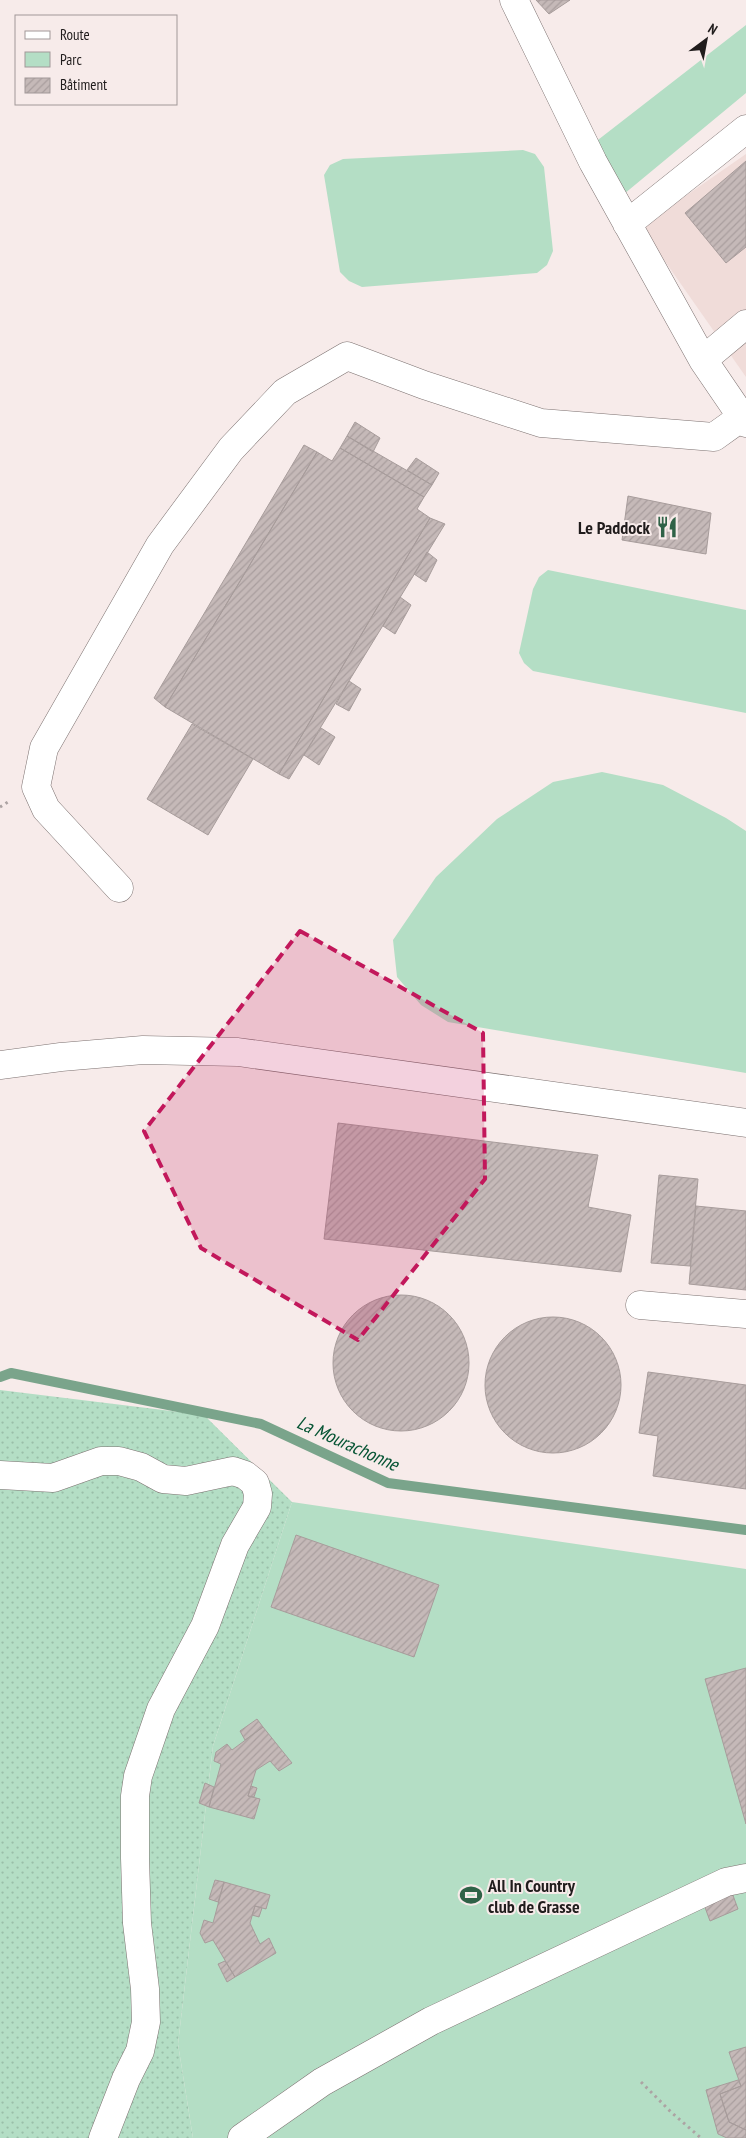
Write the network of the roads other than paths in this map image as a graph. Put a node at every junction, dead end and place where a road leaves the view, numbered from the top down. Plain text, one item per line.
1 (514, 0) edge
2 (746, 129) edge
3 (627, 224) junction
4 (746, 324) edge
5 (702, 360) junction
6 (744, 420) edge
7 (119, 888) dead end
8 (0, 1066) edge
9 (746, 1124) edge
10 (640, 1305) dead end
11 (746, 1314) edge
12 (0, 1475) edge
13 (746, 1878) edge
14 (103, 2138) edge
15 (242, 2138) edge

1 - 3 main road
2 - 3 main road
3 - 5 main road
4 - 5 main road
5 - 6 main road
6 - 7 main road
8 - 9 main road
10 - 11 main road
12 - 14 main road
13 - 15 main road

